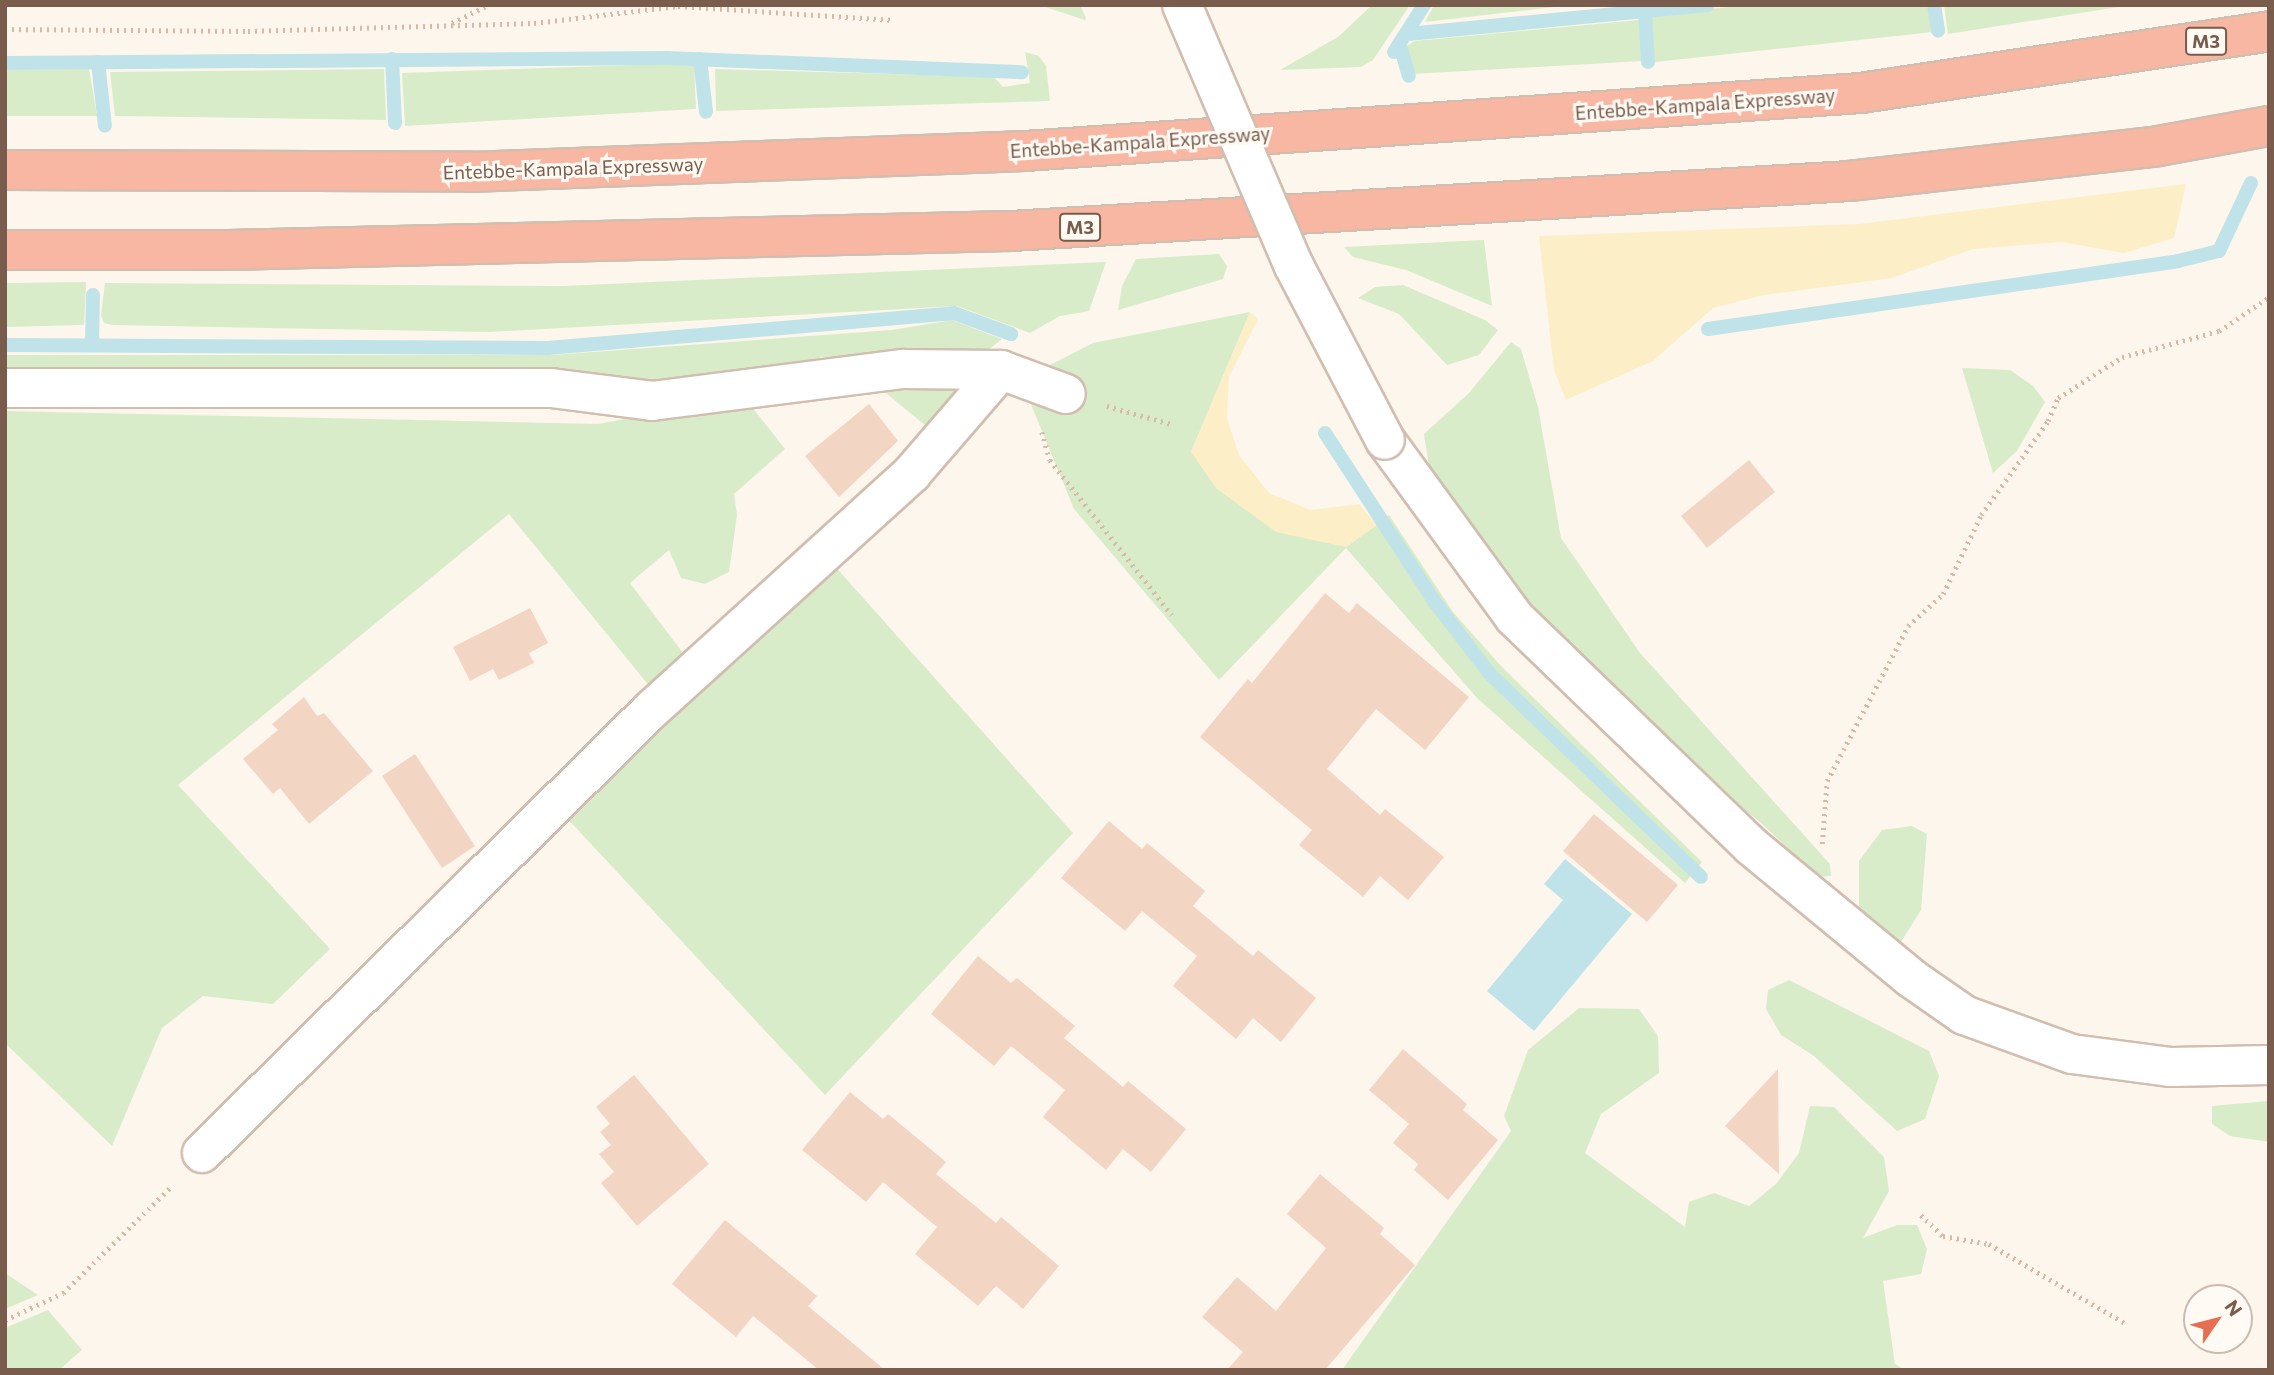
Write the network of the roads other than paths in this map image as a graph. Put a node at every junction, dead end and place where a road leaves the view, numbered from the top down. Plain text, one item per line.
1 (1182, 5) edge
2 (2269, 31) edge
3 (2269, 126) edge
4 (5, 170) edge
5 (5, 250) edge
6 (1014, 374) junction
7 (5, 388) edge
8 (1066, 394) road end
9 (2269, 1065) edge
10 (202, 1153) road end

1 - 9 street, bridge
2 - 4 highway, Entebbe-Kampala Expressway / M3
3 - 5 highway, M3
6 - 7 street
6 - 8 street
6 - 10 street

